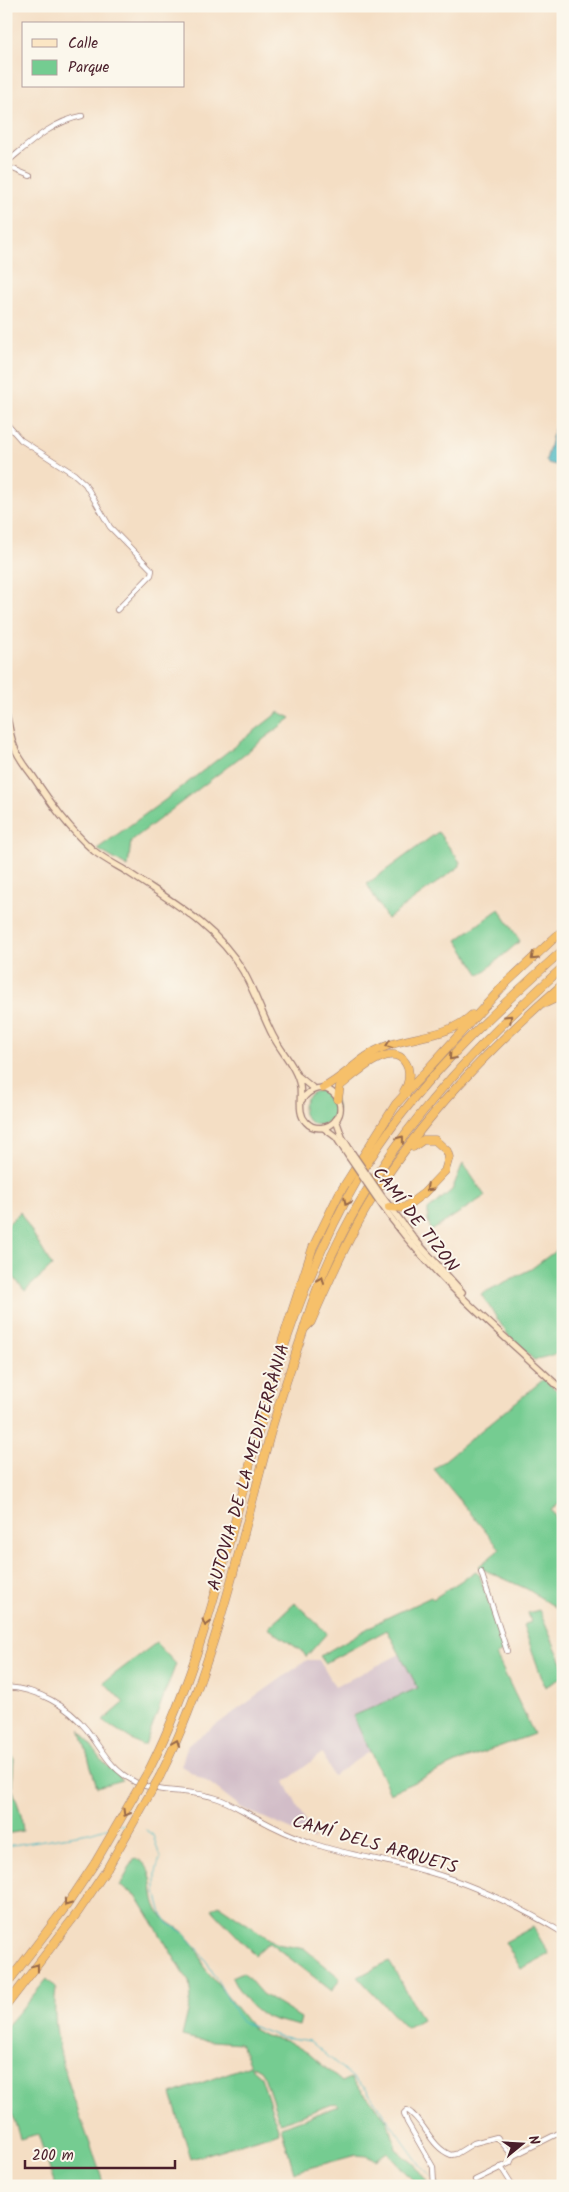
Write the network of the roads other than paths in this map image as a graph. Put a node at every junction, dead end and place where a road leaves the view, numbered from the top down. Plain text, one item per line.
1 (82, 116) dead end
2 (6, 165) edge
3 (30, 176) dead end
4 (6, 423) edge
5 (117, 610) dead end
6 (6, 713) edge
7 (6, 733) edge
8 (13, 746) junction
9 (563, 930) edge
10 (563, 950) edge
11 (563, 968) edge
12 (506, 983) junction
13 (563, 984) edge
14 (563, 995) edge
15 (529, 1016) junction
16 (296, 1074) junction
17 (323, 1088) junction
18 (314, 1089) junction
19 (338, 1099) junction
20 (301, 1101) junction
21 (396, 1104) junction
22 (336, 1120) junction
23 (324, 1128) junction
24 (350, 1155) junction
25 (402, 1156) junction
26 (381, 1199) junction
27 (389, 1207) junction
28 (304, 1329) junction
29 (512, 1344) junction
30 (282, 1353) junction
31 (563, 1391) edge
32 (481, 1572) dead end
33 (507, 1651) dead end
34 (6, 1687) edge
35 (563, 1933) edge
36 (6, 1985) edge
37 (6, 2006) edge
38 (563, 2131) edge
39 (514, 2156) junction
40 (502, 2167) junction
41 (475, 2180) dead end
42 (435, 2182) edge
43 (513, 2186) edge

1 - 2 street
2 - 3 street
4 - 5 street
6 - 8 street
7 - 8 street
8 - 16 street
9 -> 12 highway
10 -> 30 highway, AUTOVIA DE LA MEDITERRÀNIA
28 -> 11 highway, AUTOVIA DE LA MEDITERRÀNIA
12 -> 17 highway
12 - 21 highway
13 - 15 highway
14 - 15 highway
15 - 25 highway
16 - 18 street
16 - 20 street
17 - 18 street
17 - 19 street
18 - 20 street
19 - 21 highway
19 - 22 street
20 - 23 street
21 - 30 highway
22 - 23 street
22 - 24 street, CAMÍ DE TIZON
23 - 24 street, CAMÍ DE TIZON
24 - 26 street, CAMÍ DE TIZON, bridge
25 -> 27 highway
25 - 28 highway
26 - 27 street, CAMÍ DE TIZON
26 - 29 street, CAMÍ DE TIZON
27 - 29 street, CAMÍ DE TIZON
37 -> 28 highway, AUTOVIA DE LA MEDITERRÀNIA, bridge
29 - 31 street, CAMÍ DE TIZON
30 -> 36 highway, AUTOVIA DE LA MEDITERRÀNIA, bridge
32 - 33 street
34 - 35 street, CAMÍ DELS ARQUETS
38 - 39 street
39 - 40 street
39 - 42 street
40 - 41 street
40 - 43 street

